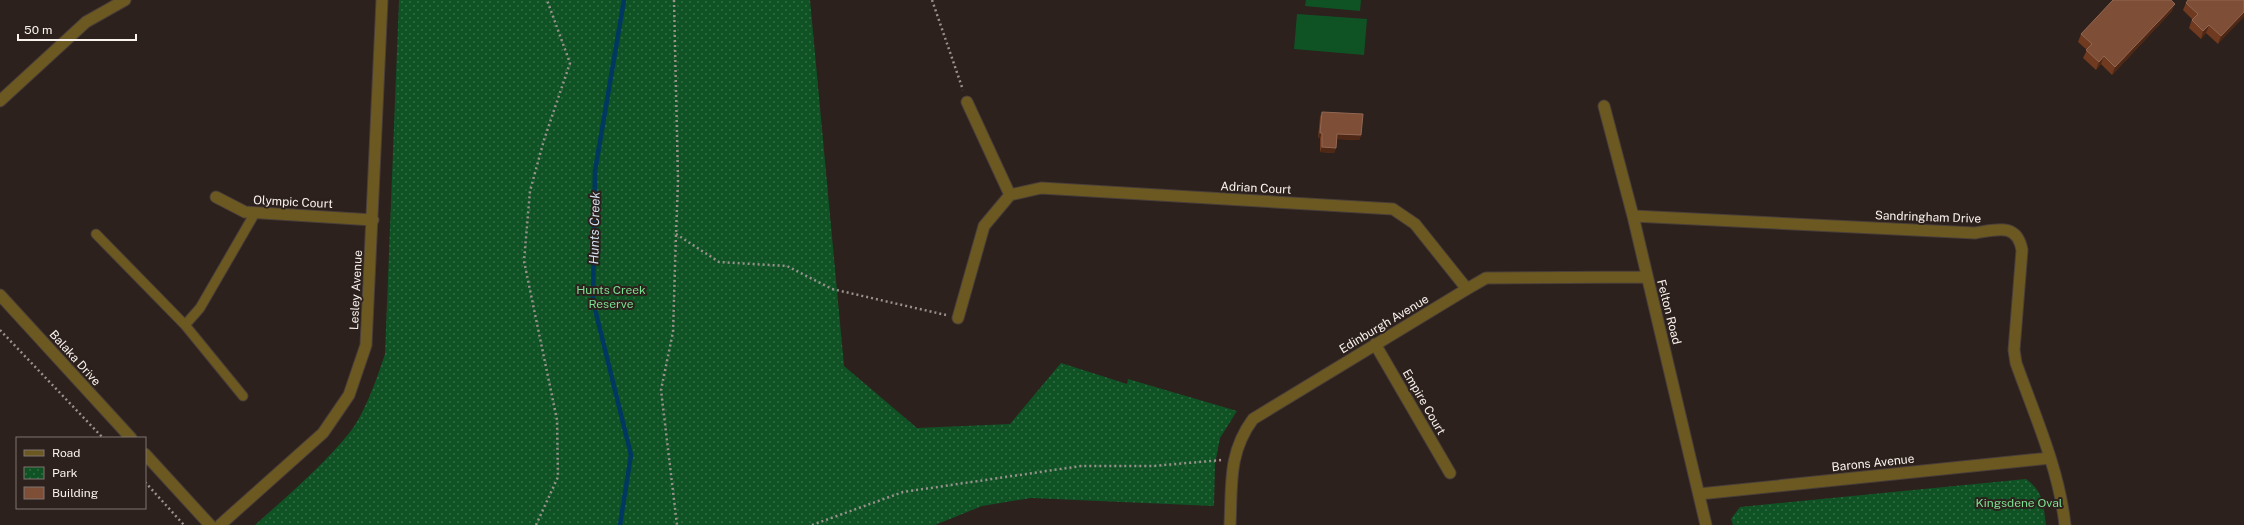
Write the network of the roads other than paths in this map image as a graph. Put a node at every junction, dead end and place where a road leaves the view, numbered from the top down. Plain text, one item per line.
1 (125, 0) edge
2 (382, 0) edge
3 (0, 101) edge
4 (967, 102) road end
5 (1604, 106) dead end
6 (1010, 195) junction
7 (216, 197) dead end
8 (255, 213) junction
9 (1633, 216) junction
10 (372, 220) junction
11 (96, 234) dead end
12 (1647, 277) junction
13 (1467, 289) junction
14 (0, 295) edge
15 (958, 318) road end
16 (185, 325) junction
17 (1375, 344) junction
18 (243, 396) dead end
19 (130, 437) edge
20 (146, 455) edge
21 (2050, 458) junction
22 (1450, 473) dead end
23 (1699, 494) junction
24 (210, 525) edge
25 (220, 525) edge
26 (1230, 525) edge
27 (1706, 525) edge
28 (2065, 525) edge

1 - 3 street
2 - 10 street, Lesley Avenue
4 - 6 street
5 - 9 street, Felton Road
6 - 13 street, Adrian Court
6 - 15 street
7 - 8 street, Olympic Court
8 - 10 street, Olympic Court
8 - 16 lane
9 - 12 street, Felton Road
9 - 21 street, Sandringham Drive
10 - 25 street, Lesley Avenue
11 - 16 lane
12 - 13 street, Edinburgh Avenue
12 - 23 street, Felton Road
13 - 17 street, Edinburgh Avenue
14 - 19 street, Balaka Drive
16 - 18 lane
17 - 22 street, Empire Court
17 - 26 street, Edinburgh Avenue
20 - 24 street
21 - 23 street, Barons Avenue
21 - 28 street, Sandringham Drive
23 - 27 street, Felton Road

